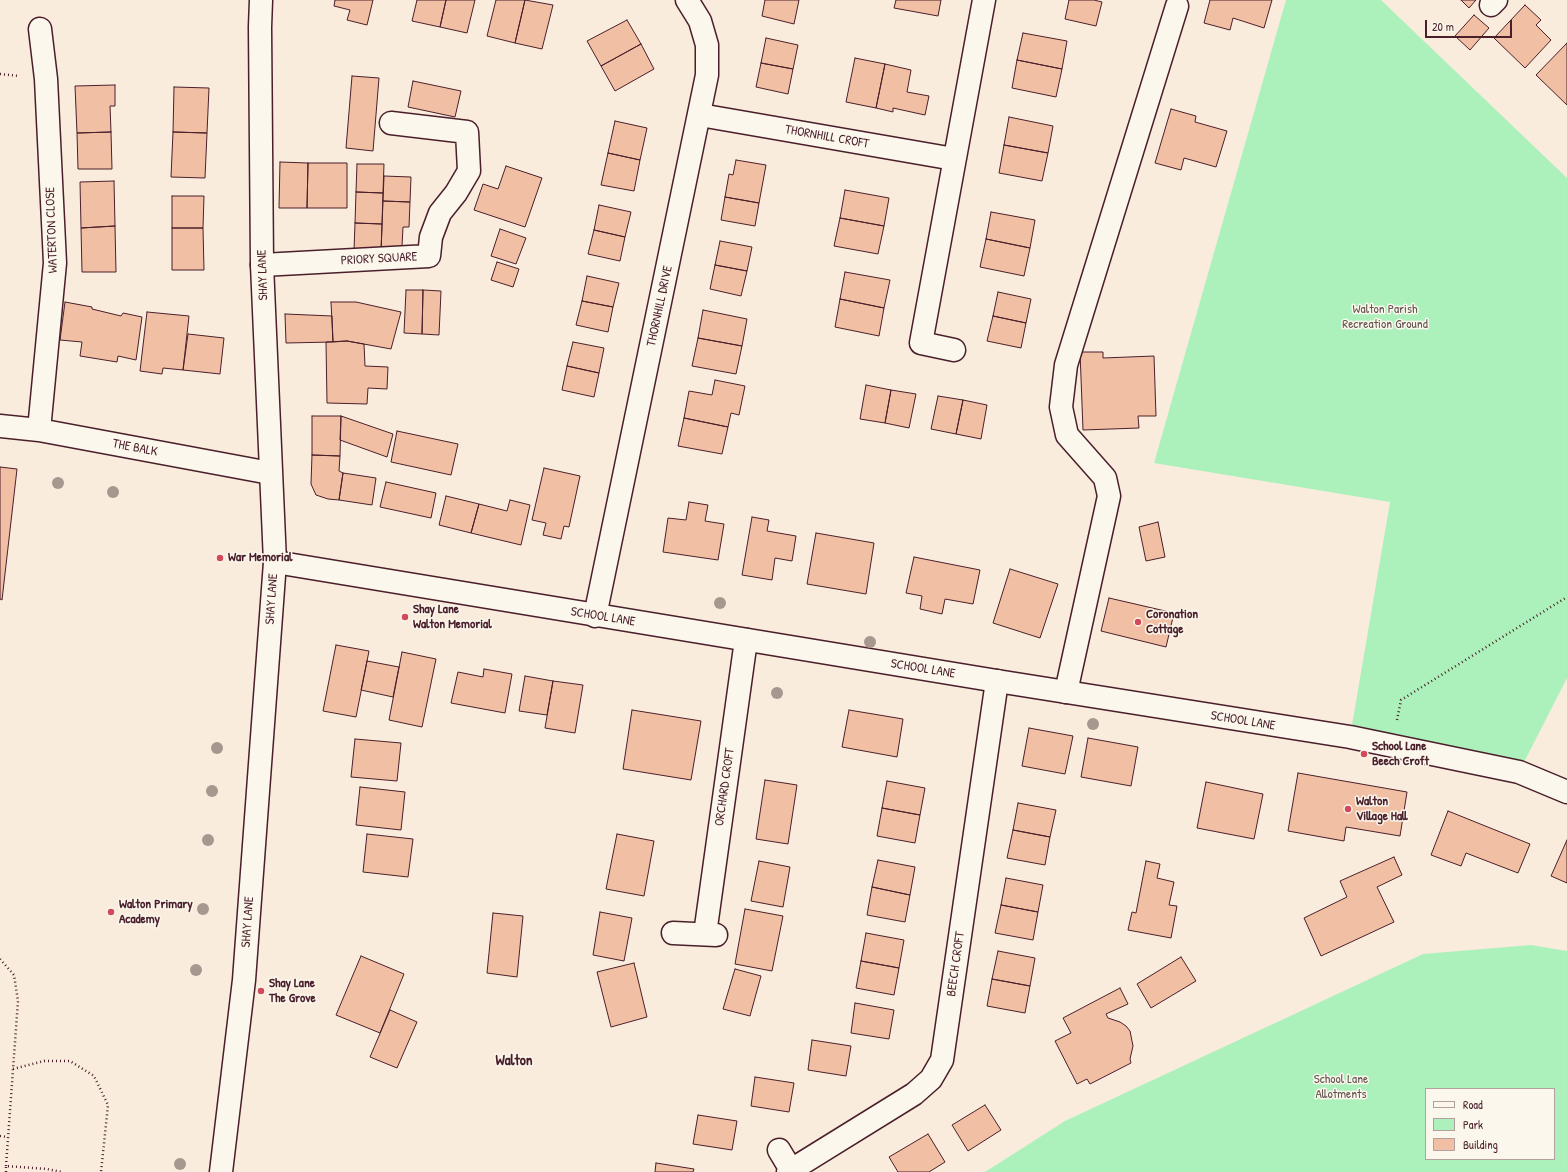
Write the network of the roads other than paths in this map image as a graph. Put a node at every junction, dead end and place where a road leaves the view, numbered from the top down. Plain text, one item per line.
1 (262, 0) edge
2 (687, 0) edge
3 (984, 0) edge
4 (1177, 6) dead end
5 (40, 29) dead end
6 (700, 115) junction
7 (391, 122) dead end
8 (954, 159) junction
9 (262, 265) junction
10 (954, 350) dead end
11 (0, 426) edge
12 (40, 430) junction
13 (270, 473) junction
14 (275, 562) junction
15 (595, 616) junction
16 (746, 640) junction
17 (997, 681) junction
18 (1066, 692) junction
19 (1567, 792) edge
20 (673, 933) dead end
21 (779, 1150) dead end
22 (789, 1171) edge
23 (221, 1172) edge

1 - 9 street, SHAY LANE
2 - 6 street, THORNHILL DRIVE
3 - 8 street
4 - 18 street
5 - 12 street, WATERTON CLOSE
6 - 8 street, THORNHILL CROFT
6 - 15 street, THORNHILL DRIVE
7 - 9 street, PRIORY SQUARE
8 - 10 street
9 - 13 street, SHAY LANE
11 - 12 street, THE BALK
12 - 13 street, THE BALK
13 - 14 street, SHAY LANE
14 - 15 street, SCHOOL LANE
14 - 23 street, SHAY LANE
15 - 16 street, SCHOOL LANE
16 - 17 street, SCHOOL LANE
16 - 20 street, ORCHARD CROFT
17 - 18 street, SCHOOL LANE
17 - 22 street, BEECH CROFT
18 - 19 street, SCHOOL LANE
21 - 22 street, BEECH CROFT

